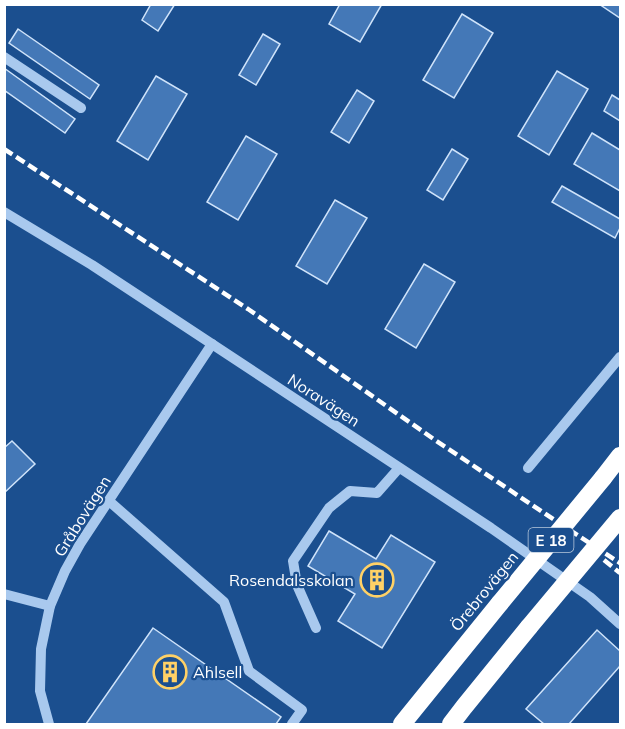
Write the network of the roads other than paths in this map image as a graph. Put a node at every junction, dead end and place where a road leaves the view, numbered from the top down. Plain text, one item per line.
1 (4, 57) edge
2 (81, 108) dead end
3 (4, 212) edge
4 (212, 345) junction
5 (621, 357) edge
6 (621, 456) edge
7 (399, 468) junction
8 (528, 468) dead end
9 (109, 501) junction
10 (621, 518) edge
11 (4, 594) edge
12 (50, 606) junction
13 (621, 624) edge
14 (316, 628) dead end
15 (49, 724) edge
16 (292, 724) edge
17 (402, 724) edge
18 (451, 724) edge

1 - 2 street
3 - 4 street, Noravägen
4 - 7 street, Noravägen
4 - 9 street, Gråbovägen
5 - 8 street
6 - 17 highway, Örebrovägen / E 18, bridge
7 - 13 street, Noravägen
7 - 14 street
9 - 12 street, Gråbovägen
9 - 16 street
10 - 18 highway, E 18, bridge
11 - 12 street
12 - 15 street, Gråbovägen

